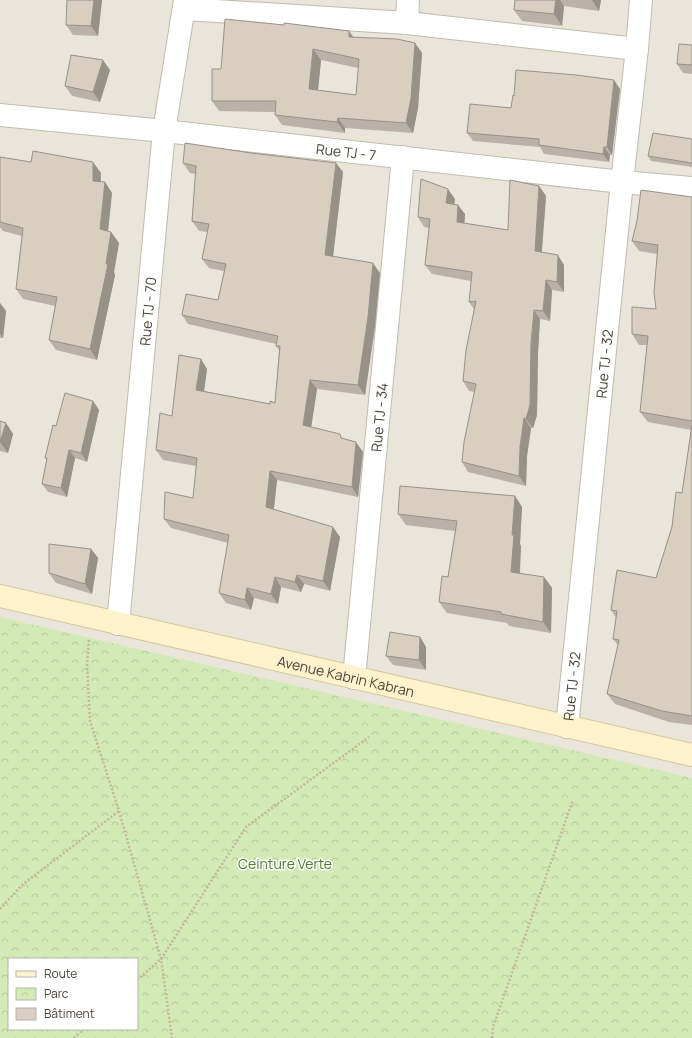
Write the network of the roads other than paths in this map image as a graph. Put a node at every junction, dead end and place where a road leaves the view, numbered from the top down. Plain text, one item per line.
1 (408, 0) edge
2 (641, 0) edge
3 (185, 5) edge
4 (407, 23) junction
5 (638, 49) junction
6 (0, 115) edge
7 (164, 131) junction
8 (403, 157) junction
9 (622, 182) junction
10 (692, 188) edge
11 (0, 596) edge
12 (118, 624) junction
13 (354, 678) junction
14 (567, 728) junction
15 (692, 755) edge

1 - 4 street
2 - 5 street, Rue TJ - 32
3 - 4 street
3 - 7 street, Rue TJ - 70
4 - 5 street
5 - 9 street, Rue TJ - 32
6 - 7 street, Rue TJ - 7
7 - 8 street, Rue TJ - 7
7 - 12 street, Rue TJ - 70
8 - 9 street, Rue TJ - 7
8 - 13 street, Rue TJ - 34
9 - 10 street, Rue TJ - 7
9 - 14 street, Rue TJ - 32
11 - 12 street, Avenue Kabrin Kabran
12 - 13 street, Avenue Kabrin Kabran
13 - 14 street, Avenue Kabrin Kabran
14 - 15 street, Avenue Kabrin Kabran

